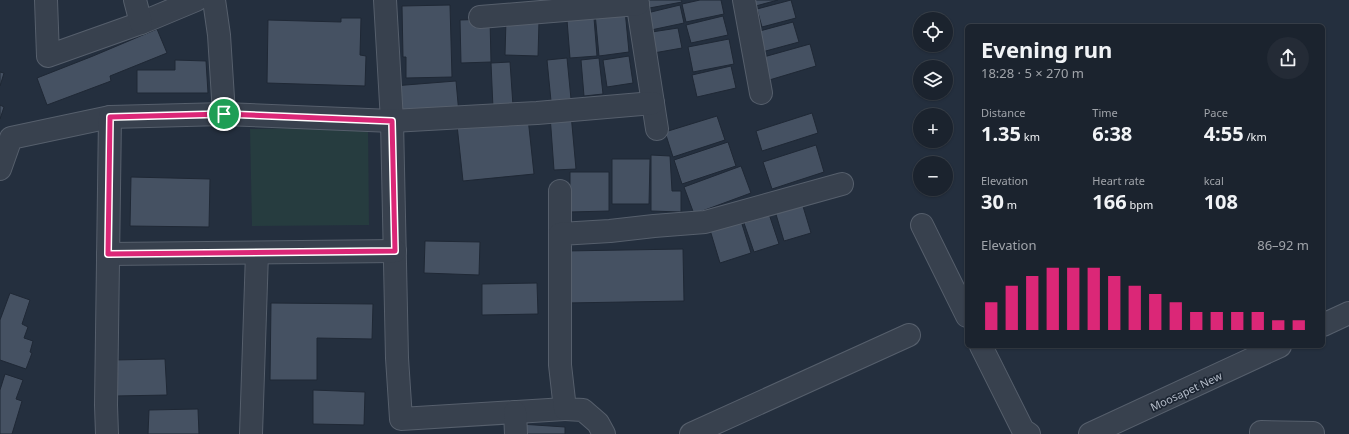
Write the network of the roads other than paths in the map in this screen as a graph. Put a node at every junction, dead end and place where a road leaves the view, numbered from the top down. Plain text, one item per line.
1 (135, 0) edge
2 (196, 0) edge
3 (214, 0) edge
4 (385, 0) edge
5 (744, 0) edge
6 (43, 1) edge
7 (638, 2) edge
8 (480, 17) dead end
9 (141, 23) junction
10 (761, 93) dead end
11 (653, 103) junction
12 (224, 114) junction
13 (110, 117) junction
14 (392, 121) junction
15 (657, 129) dead end
16 (5, 136) edge
17 (0, 169) edge
18 (842, 184) dead end
19 (560, 191) dead end
20 (922, 225) dead end
21 (560, 234) junction
22 (395, 251) junction
23 (257, 253) junction
24 (108, 254) junction
25 (965, 312) edge
26 (1349, 313) edge
27 (1325, 324) edge
28 (909, 335) dead end
29 (983, 348) edge
30 (1276, 348) edge
31 (565, 409) junction
32 (515, 412) junction
33 (402, 426) edge
34 (1261, 432) dead end
35 (107, 434) edge
36 (251, 434) edge
37 (516, 434) edge
38 (604, 434) edge
39 (691, 434) edge
40 (1029, 434) edge
41 (1090, 434) edge
42 (1316, 434) edge

1 - 9 street
2 - 9 street
3 - 12 street
4 - 14 street
5 - 10 street
6 - 9 street
7 - 8 street
7 - 11 street
11 - 14 street
11 - 15 street
12 - 13 street
12 - 14 street
13 - 16 street
13 - 24 street
14 - 22 street
16 - 17 street
18 - 21 street
19 - 21 street
20 - 25 street
21 - 31 street
22 - 23 street
22 - 33 street
23 - 24 street
23 - 36 street
24 - 35 street
26 - 27 street
28 - 39 street
29 - 40 street
30 - 41 street, Moosapet New
31 - 32 street
31 - 38 street
32 - 33 street
32 - 37 street
34 - 42 street

